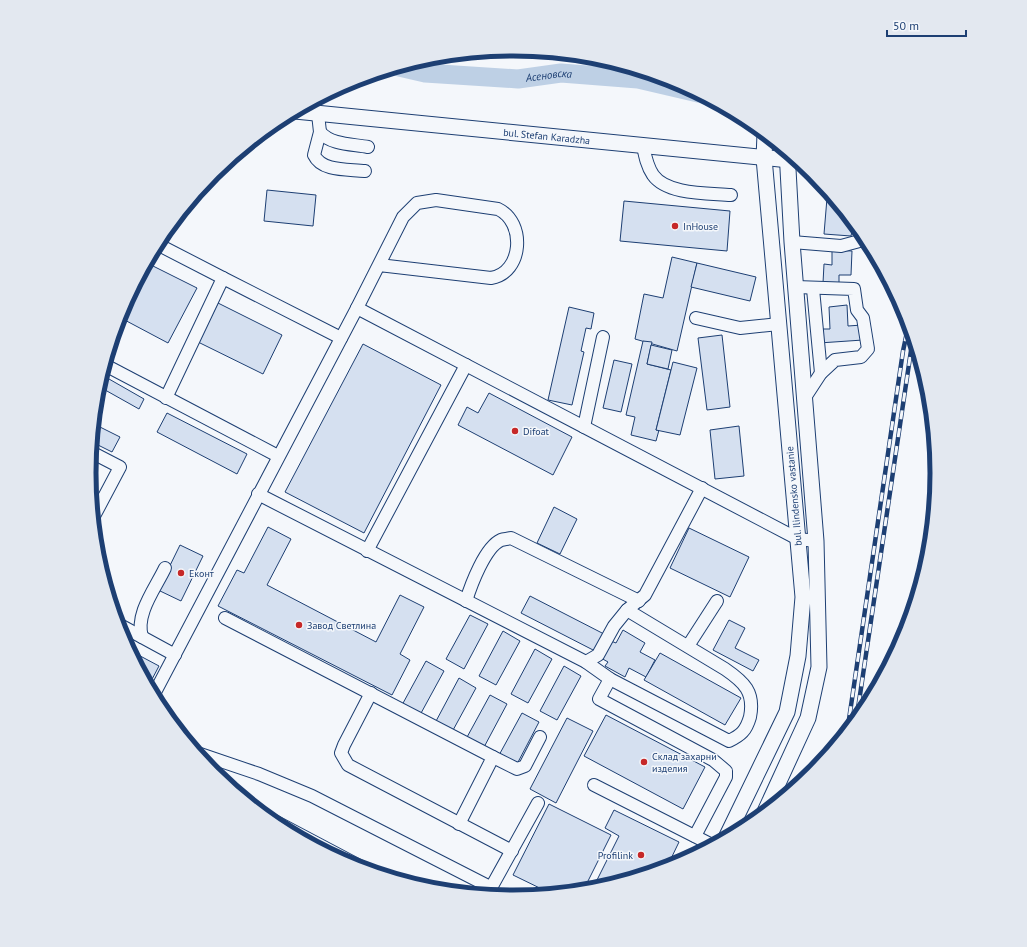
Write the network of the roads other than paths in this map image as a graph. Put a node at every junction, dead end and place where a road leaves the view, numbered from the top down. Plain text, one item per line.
1 (305, 112) edge
2 (318, 114) junction
3 (320, 132) junction
4 (765, 140) edge
5 (643, 146) junction
6 (368, 147) dead end
7 (786, 157) edge
8 (764, 158) junction
9 (791, 162) edge
10 (365, 171) dead end
11 (731, 195) dead end
12 (860, 241) edge
13 (792, 242) junction
14 (163, 247) edge
15 (379, 265) junction
16 (223, 278) junction
17 (796, 287) junction
18 (814, 289) junction
19 (358, 308) junction
20 (696, 318) dead end
21 (779, 324) junction
22 (341, 338) junction
23 (603, 338) dead end
24 (466, 365) junction
25 (109, 367) edge
26 (821, 373) junction
27 (166, 398) junction
28 (804, 399) junction
29 (584, 426) junction
30 (97, 455) edge
31 (278, 456) junction
32 (702, 488) junction
33 (258, 494) junction
34 (98, 509) edge
35 (798, 539) junction
36 (816, 541) junction
37 (367, 551) junction
38 (165, 568) dead end
39 (466, 601) junction
40 (639, 601) junction
41 (718, 601) dead end
42 (628, 610) junction
43 (225, 618) dead end
44 (126, 628) edge
45 (142, 637) junction
46 (688, 646) junction
47 (175, 655) junction
48 (586, 662) junction
49 (610, 679) junction
50 (157, 689) edge
51 (371, 693) junction
52 (540, 737) dead end
53 (206, 756) edge
54 (493, 757) junction
55 (594, 785) dead end
56 (538, 804) dead end
57 (768, 805) edge
58 (459, 824) junction
59 (730, 830) edge
60 (695, 836) junction
61 (708, 843) edge
62 (512, 851) junction
63 (488, 890) edge
64 (490, 891) edge

1 - 2 main road, bul. Stefan Karadzha
2 - 3 street
2 - 5 main road, bul. Stefan Karadzha
3 - 6 street
3 - 10 street
4 - 8 main road, bul. Ilindensko vastanie
5 - 8 main road, bul. Stefan Karadzha
5 - 11 street
7 - 8 main road, bul. Stefan Karadzha
8 - 21 main road, bul. Ilindensko vastanie
9 - 13 main road, bul. Ilindensko vastanie
12 - 13 street
13 - 17 main road, bul. Ilindensko vastanie
14 - 16 street
15 - 15 street
15 - 19 street
16 - 22 street
16 - 27 street
17 - 18 street
17 - 28 main road, bul. Ilindensko vastanie
18 - 26 street
18 - 26 street
19 - 22 street
19 - 24 street
20 - 21 street
21 - 35 main road, bul. Ilindensko vastanie
22 - 31 street
23 - 29 street
24 - 29 street
24 - 37 street
25 - 27 street
26 - 28 street
27 - 31 street
28 - 36 main road, bul. Ilindensko vastanie
29 - 32 street
30 - 34 street
31 - 33 street
32 - 35 street
32 - 40 street
33 - 37 street
33 - 47 street
35 - 36 street
35 - 59 main road, bul. Ilindensko vastanie
36 - 57 main road, bul. Ilindensko vastanie
37 - 39 street
38 - 45 street
39 - 40 street
39 - 48 street
40 - 42 street
41 - 46 street
42 - 46 street
42 - 48 street
43 - 51 street
44 - 45 street
45 - 47 street
46 - 49 street
47 - 50 street
48 - 49 street
49 - 60 street
51 - 54 street
51 - 58 street
52 - 54 street
53 - 63 street
54 - 58 street
55 - 60 street
56 - 62 street
58 - 62 street
60 - 61 street
62 - 64 street

